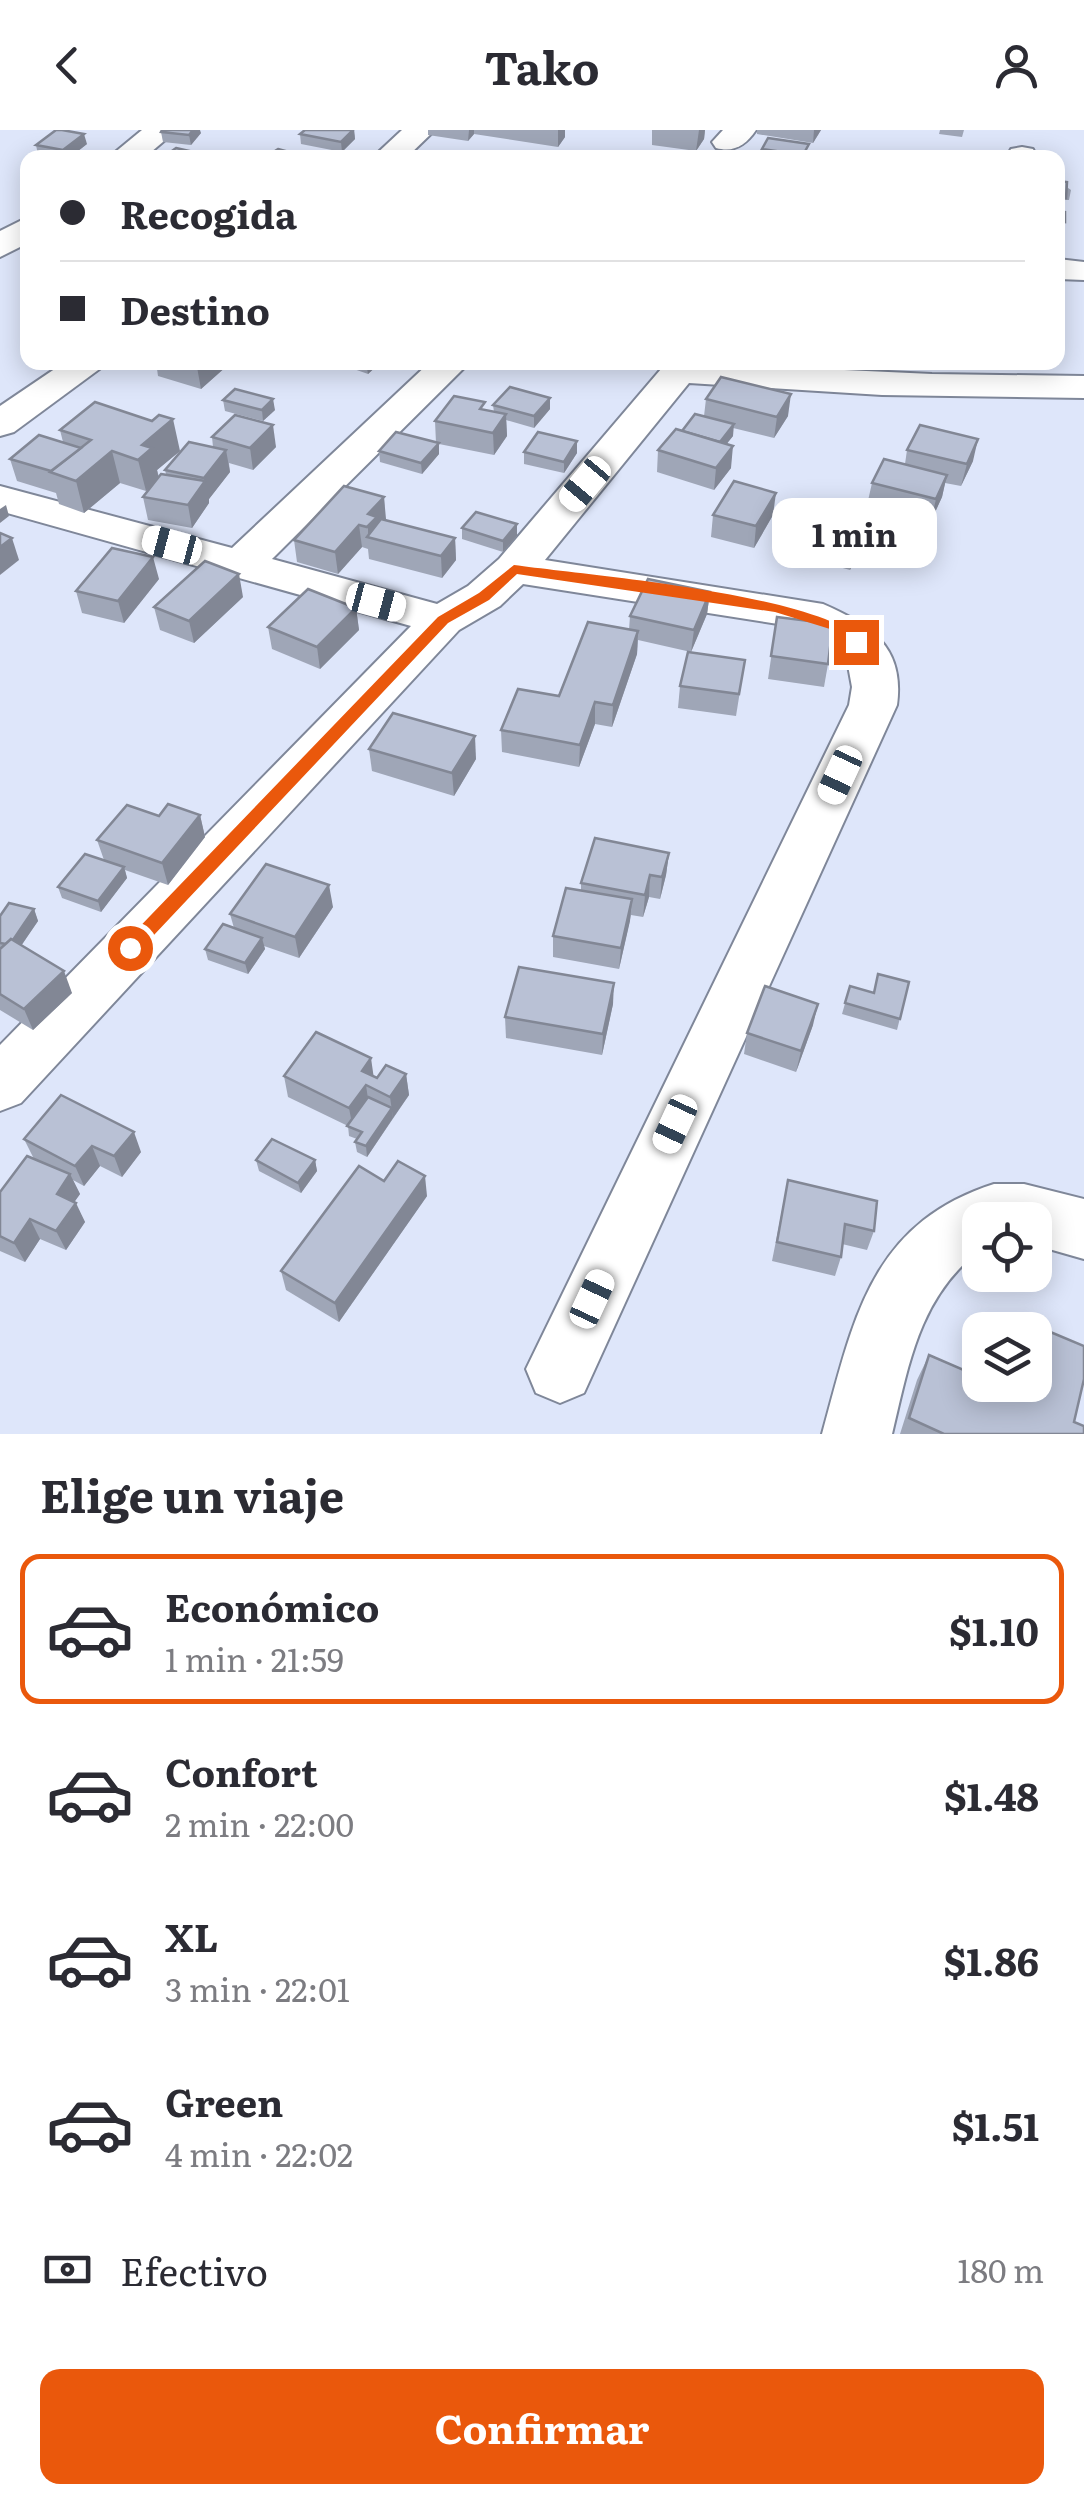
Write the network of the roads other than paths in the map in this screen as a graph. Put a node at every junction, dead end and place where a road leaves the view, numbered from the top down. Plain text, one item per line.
1 (162, 130) edge
2 (420, 130) edge
3 (135, 150) edge
4 (396, 150) edge
5 (79, 370) edge
6 (444, 370) edge
7 (681, 370) edge
8 (709, 370) edge
9 (1084, 387) edge
10 (0, 424) edge
11 (0, 498) edge
12 (242, 564) junction
13 (514, 570) junction
14 (443, 620) junction
15 (0, 1085) edge
16 (1084, 1229) edge
17 (560, 1368) dead end
18 (857, 1434) edge

1 - 3 street
2 - 4 street
5 - 10 street
6 - 12 street
7 - 13 street
8 - 9 street
11 - 12 street
12 - 14 street
13 - 14 street
13 - 17 street
14 - 15 street
16 - 18 street

